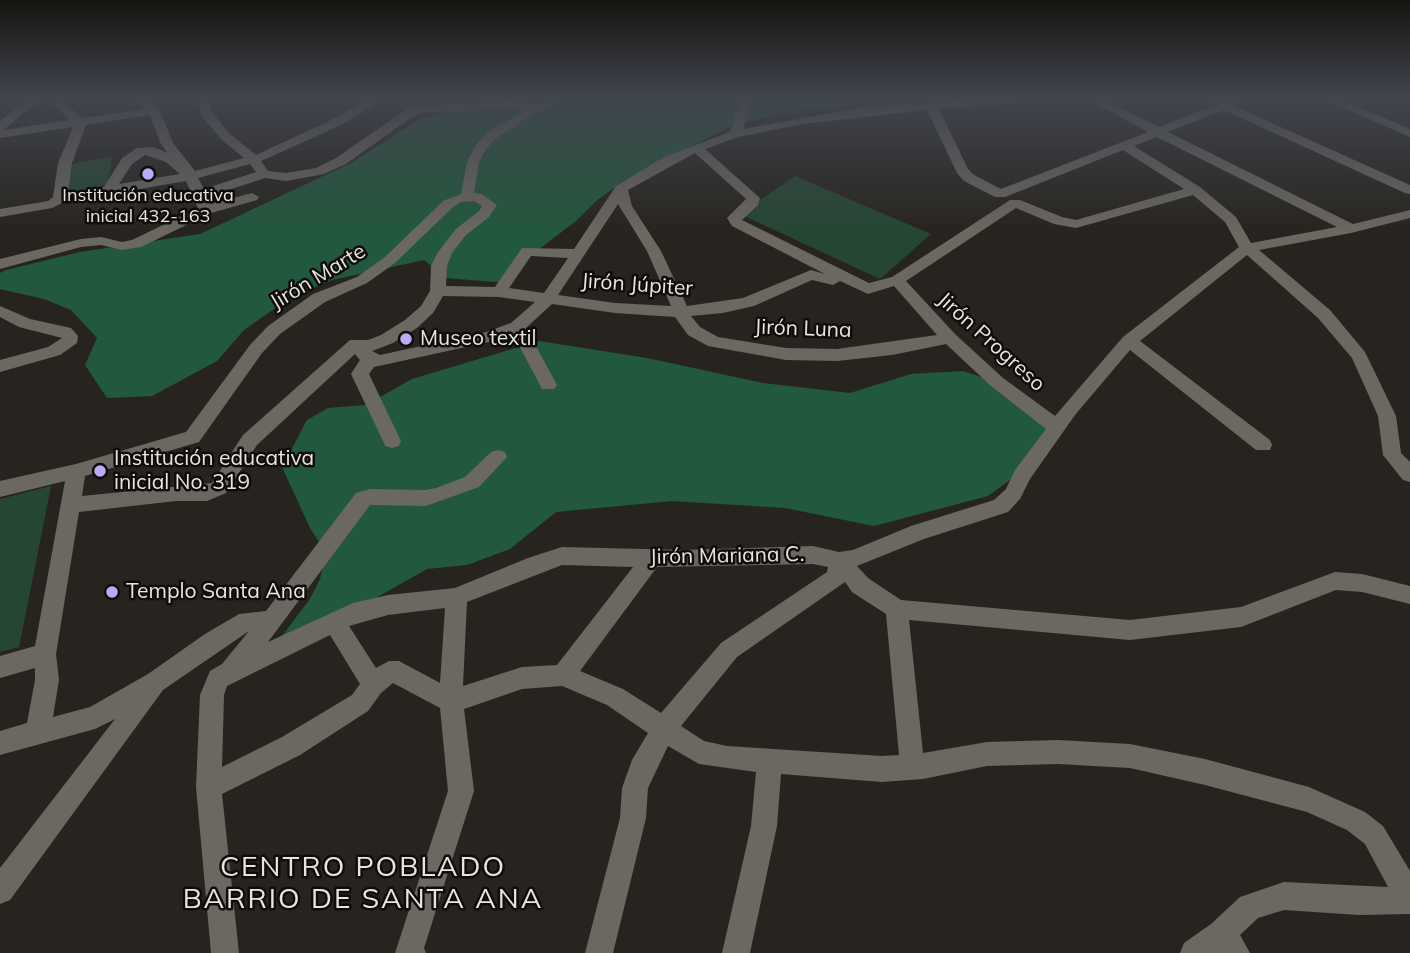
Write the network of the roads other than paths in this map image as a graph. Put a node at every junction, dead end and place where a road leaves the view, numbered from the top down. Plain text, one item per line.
1 (73, 142) edge
2 (166, 142) edge
3 (235, 142) edge
4 (294, 142) edge
5 (367, 142) edge
6 (486, 142) edge
7 (711, 142) edge
8 (949, 142) edge
9 (1131, 142) edge
10 (1179, 142) edge
11 (1303, 142) edge
12 (1124, 145) junction
13 (696, 148) junction
14 (253, 159) junction
15 (264, 174) junction
16 (190, 176) junction
17 (621, 189) junction
18 (109, 190) junction
19 (1195, 190) junction
20 (1410, 190) edge
21 (1000, 194) junction
22 (199, 195) junction
23 (252, 197) dead end
24 (467, 197) junction
25 (60, 199) junction
26 (1015, 203) junction
27 (206, 210) junction
28 (0, 213) edge
29 (1410, 214) edge
30 (1351, 229) junction
31 (1247, 248) junction
32 (578, 254) junction
33 (0, 264) edge
34 (897, 280) junction
35 (868, 289) junction
36 (438, 290) junction
37 (499, 292) junction
38 (548, 299) junction
39 (0, 311) edge
40 (681, 312) junction
41 (517, 327) junction
42 (949, 338) junction
43 (1129, 341) junction
44 (356, 344) junction
45 (371, 361) junction
46 (0, 366) edge
47 (548, 385) dead end
48 (1056, 427) junction
49 (392, 441) dead end
50 (1263, 445) dead end
51 (498, 457) dead end
52 (76, 471) junction
53 (1410, 474) edge
54 (0, 489) edge
55 (70, 505) junction
56 (653, 557) junction
57 (839, 561) junction
58 (1410, 594) edge
59 (456, 597) junction
60 (897, 610) junction
61 (334, 622) junction
62 (268, 626) junction
63 (45, 654) junction
64 (0, 667) edge
65 (230, 671) junction
66 (563, 675) junction
67 (156, 682) junction
68 (373, 685) junction
69 (451, 702) junction
70 (664, 728) junction
71 (38, 732) junction
72 (0, 743) edge
73 (769, 763) junction
74 (912, 766) junction
75 (209, 787) junction
76 (0, 890) edge
77 (1410, 899) edge
78 (1228, 944) edge
79 (225, 953) edge
80 (410, 953) edge
81 (599, 953) edge
82 (736, 953) edge
83 (1194, 953) edge

1 - 25 street
2 - 16 street
3 - 14 street
4 - 14 street
5 - 15 street
6 - 24 street
7 - 13 street
8 - 21 street
9 - 12 street
10 - 30 street
11 - 20 street
12 - 19 street
12 - 21 street
13 - 17 street
13 - 35 street
14 - 15 street
14 - 16 street
15 - 22 street
16 - 18 street
16 - 18 street
16 - 22 street
17 - 32 street
17 - 40 street, Jirón Luna
18 - 25 street
19 - 26 street
19 - 31 street
21 - 26 street
22 - 27 street
23 - 27 street
24 - 36 street
24 - 52 street, Jirón Marte
25 - 28 street
26 - 34 street
27 - 33 street
29 - 30 street, Jirón Mariana C.
30 - 31 street, Jirón Mariana C.
31 - 43 street, Jirón Mariana C.
31 - 53 street
32 - 37 street
32 - 38 street
34 - 35 street
34 - 42 street, Jirón Progreso
35 - 40 street, Jirón Júpiter
36 - 37 street, Jirón Júpiter
36 - 44 street
37 - 38 street, Jirón Júpiter
38 - 40 street, Jirón Júpiter
38 - 41 street
39 - 46 street
40 - 42 street, Jirón Luna
41 - 45 street
41 - 47 street
42 - 48 street, Jirón Progreso
43 - 48 street, Jirón Mariana C.
43 - 50 street
44 - 45 street
44 - 55 street
45 - 49 street
48 - 57 street, Jirón Mariana C.
51 - 62 street
52 - 54 street, Jirón Marte
52 - 55 street
55 - 63 street
56 - 57 street, Jirón Mariana C.
56 - 59 street, Jirón Mariana C.
56 - 66 street
57 - 60 street
57 - 70 street
58 - 60 street
59 - 61 street, Jirón Mariana C.
59 - 69 street
60 - 74 street
61 - 65 street, Jirón Mariana C.
61 - 68 street
62 - 65 street
62 - 67 street
63 - 64 street
63 - 71 street
65 - 75 street
66 - 69 street
66 - 70 street
67 - 71 street
67 - 76 street
68 - 69 street
68 - 75 street
69 - 80 street
70 - 73 street
70 - 81 street
71 - 72 street
73 - 74 street
73 - 82 street
74 - 77 street
75 - 79 street
77 - 78 street
78 - 83 street

